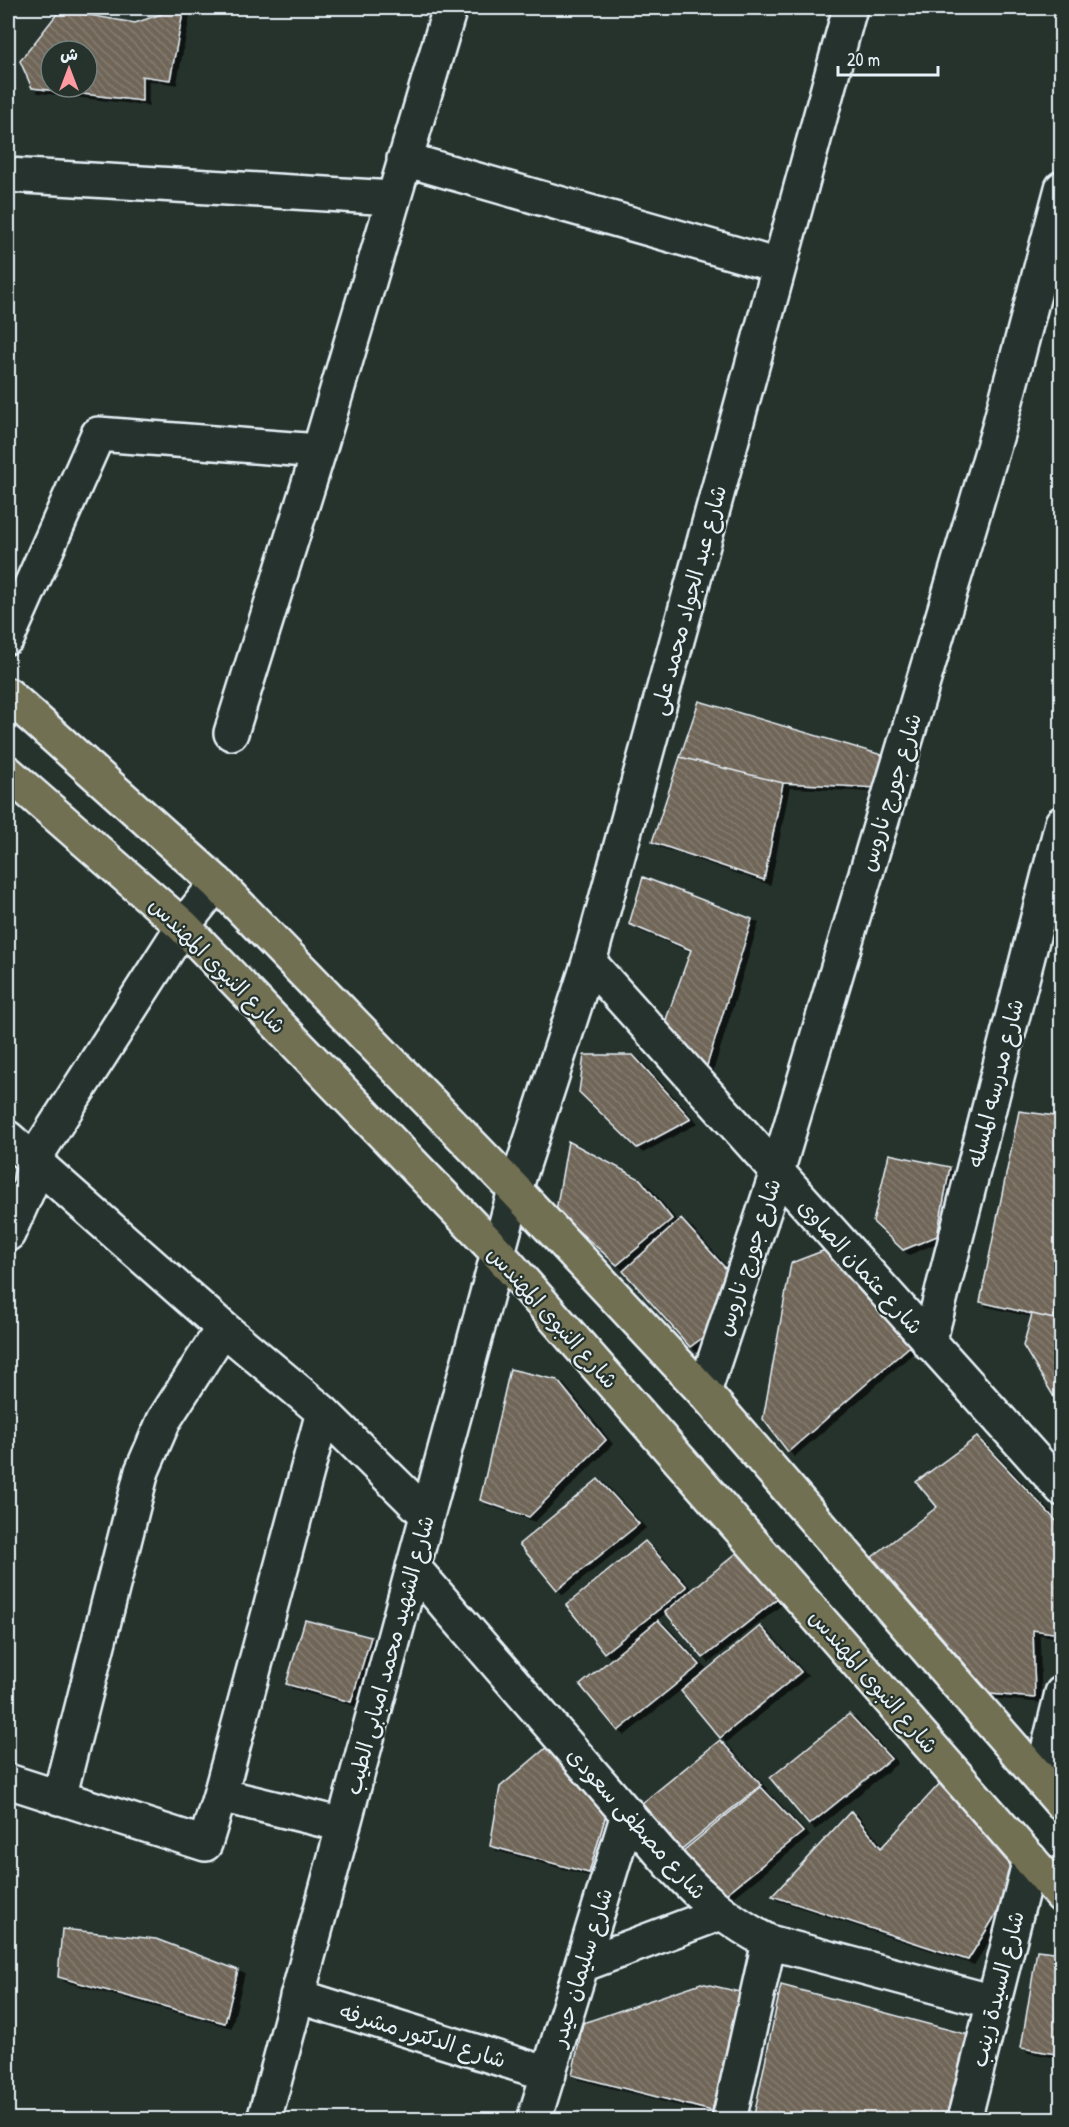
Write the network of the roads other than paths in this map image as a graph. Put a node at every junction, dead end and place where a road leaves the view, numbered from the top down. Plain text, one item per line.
1 (450, 8) edge
2 (850, 8) edge
3 (404, 159) junction
4 (8, 175) edge
5 (1062, 188) edge
6 (393, 198) junction
7 (779, 266) junction
8 (319, 451) junction
9 (8, 637) edge
10 (8, 695) edge
11 (231, 733) dead end
12 (8, 773) edge
13 (1062, 824) edge
14 (217, 883) junction
15 (183, 926) junction
16 (589, 962) junction
17 (8, 1138) edge
18 (34, 1160) junction
19 (777, 1172) junction
20 (514, 1190) junction
21 (8, 1234) edge
22 (498, 1253) junction
23 (223, 1328) junction
24 (929, 1343) junction
25 (704, 1392) junction
26 (324, 1412) junction
27 (1062, 1489) edge
28 (427, 1515) junction
29 (413, 1567) junction
30 (1062, 1693) edge
31 (1041, 1779) junction
32 (8, 1781) edge
33 (220, 1795) junction
34 (58, 1798) junction
35 (1062, 1804) edge
36 (628, 1814) junction
37 (343, 1824) junction
38 (1030, 1859) junction
39 (1062, 1896) edge
40 (721, 1913) junction
41 (769, 1942) junction
42 (582, 1965) junction
43 (297, 1996) junction
44 (994, 2002) junction
45 (549, 2074) junction
46 (264, 2120) edge
47 (534, 2120) edge
48 (729, 2120) edge
49 (964, 2120) edge

1 - 3 street
2 - 7 street, شارع عبد الجواد محمد على
3 - 6 street
3 - 7 street
4 - 6 street
5 - 19 street, شارع جورج ناروس
6 - 8 street
7 - 16 street, شارع عبد الجواد محمد على
8 - 9 street
8 - 11 street
10 - 14 main road
12 - 15 main road, شارع النبوى المهندس
13 - 24 street, شارع مدرسه المسله
14 - 15 street
14 - 20 main road
15 - 18 street
15 - 22 main road, شارع النبوى المهندس
16 - 19 street, شارع عثمان الصاوى
16 - 20 street, شارع عبد الجواد محمد على
17 - 18 street
18 - 21 street
18 - 23 street
19 - 24 street, شارع عثمان الصاوى
19 - 25 street, شارع جورج ناروس
20 - 22 street, شارع الشهيد محمد امبابى الطيب
20 - 25 main road
22 - 28 street, شارع الشهيد محمد امبابى الطيب
22 - 38 main road, شارع النبوى المهندس
23 - 26 street
23 - 34 street
24 - 27 street, شارع عثمان الصاوى
25 - 31 main road
26 - 28 street
26 - 33 street
28 - 29 street, شارع الشهيد محمد امبابى الطيب
29 - 36 street, شارع مصطفى سعودى
29 - 37 street, شارع الشهيد محمد امبابى الطيب
30 - 31 street
31 - 35 main road
32 - 34 street
33 - 34 street
33 - 37 street
36 - 40 street, شارع مصطفى سعودى
36 - 42 street, شارع سليمان حيدر
37 - 43 street, شارع الشهيد محمد امبابى الطيب
38 - 39 main road, شارع النبوى المهندس
38 - 44 street, شارع السيدة زينب
40 - 41 street, شارع مصطفى سعودى
40 - 42 street
41 - 44 street, شارع مصطفى سعودى
41 - 48 street
42 - 45 street, شارع سليمان حيدر
43 - 45 street, شارع الدكتور مشرفه
43 - 46 street, شارع الشهيد محمد امبابى الطيب
44 - 49 street, شارع السيدة زينب
45 - 47 street, شارع سليمان حيدر

